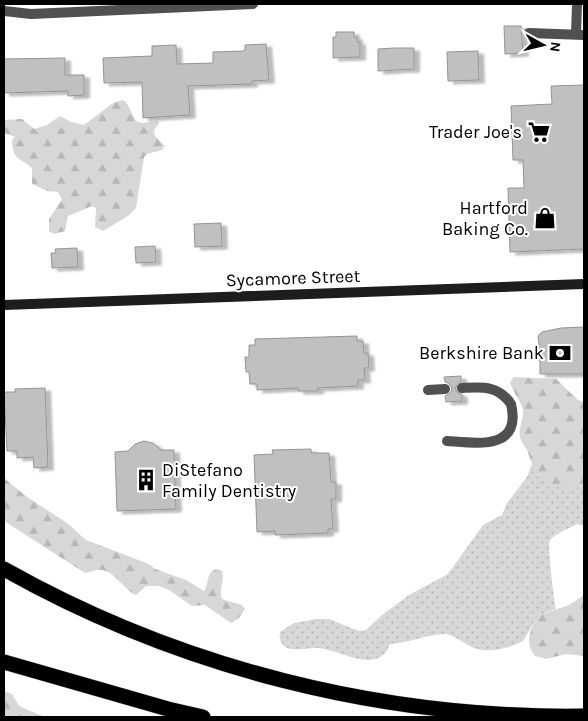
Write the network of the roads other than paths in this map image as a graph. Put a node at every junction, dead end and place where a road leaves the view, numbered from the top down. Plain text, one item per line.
1 (253, 4) edge
2 (577, 4) edge
3 (4, 11) edge
4 (529, 33) dead end
5 (580, 35) edge
6 (584, 284) edge
7 (4, 305) edge
8 (462, 388) dead end
9 (445, 389) dead end
10 (428, 390) dead end
11 (447, 442) dead end
12 (4, 569) edge
13 (4, 662) edge
14 (584, 716) edge
15 (203, 717) edge

1 - 3 street
2 - 5 street
4 - 5 street
6 - 7 street, Sycamore Street
8 - 11 street
9 - 10 street
12 - 14 highway
13 - 15 highway

